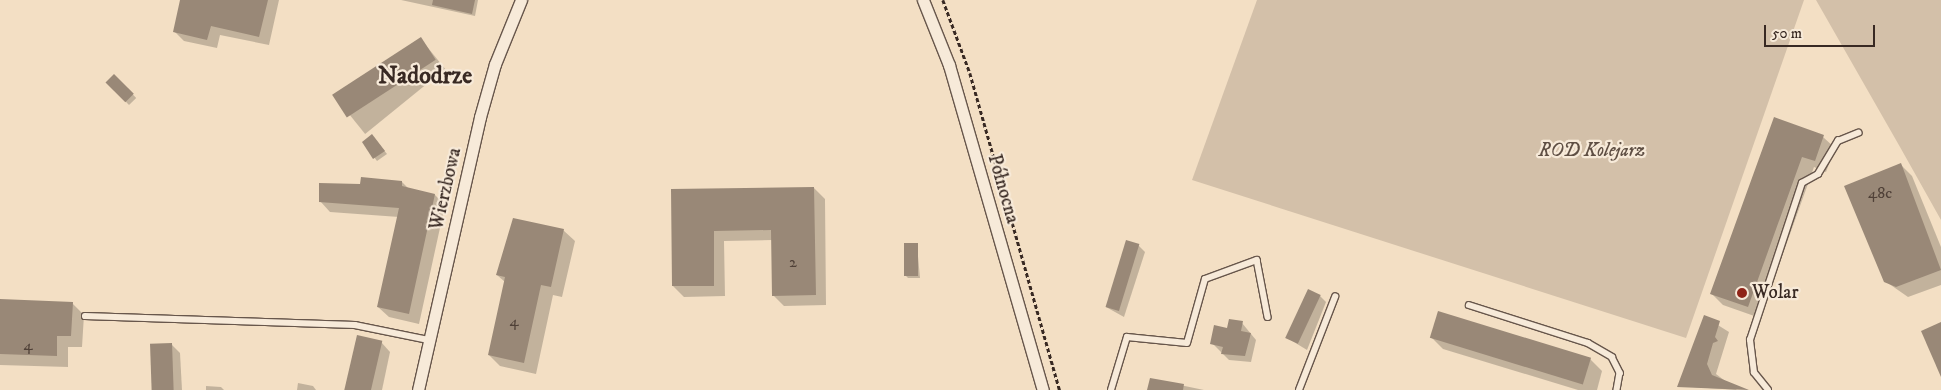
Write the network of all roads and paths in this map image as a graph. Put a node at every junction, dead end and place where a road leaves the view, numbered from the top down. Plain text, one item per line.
1 (520, 0) edge
2 (923, 0) edge
3 (943, 0) edge
4 (1858, 132) dead end
5 (1335, 297) dead end
6 (1469, 305) dead end
7 (85, 316) dead end
8 (1268, 316) dead end
9 (430, 340) junction
10 (418, 390) edge
11 (1043, 390) edge
12 (1060, 390) edge
13 (1111, 390) edge
14 (1299, 390) edge
15 (1617, 390) edge
16 (1768, 390) edge

1 - 9 street, Wierzbowa
2 - 11 street, Północna
3 - 12 path
4 - 16 lane
5 - 14 lane
6 - 15 lane
7 - 9 lane
8 - 13 lane
9 - 10 street, Wierzbowa

